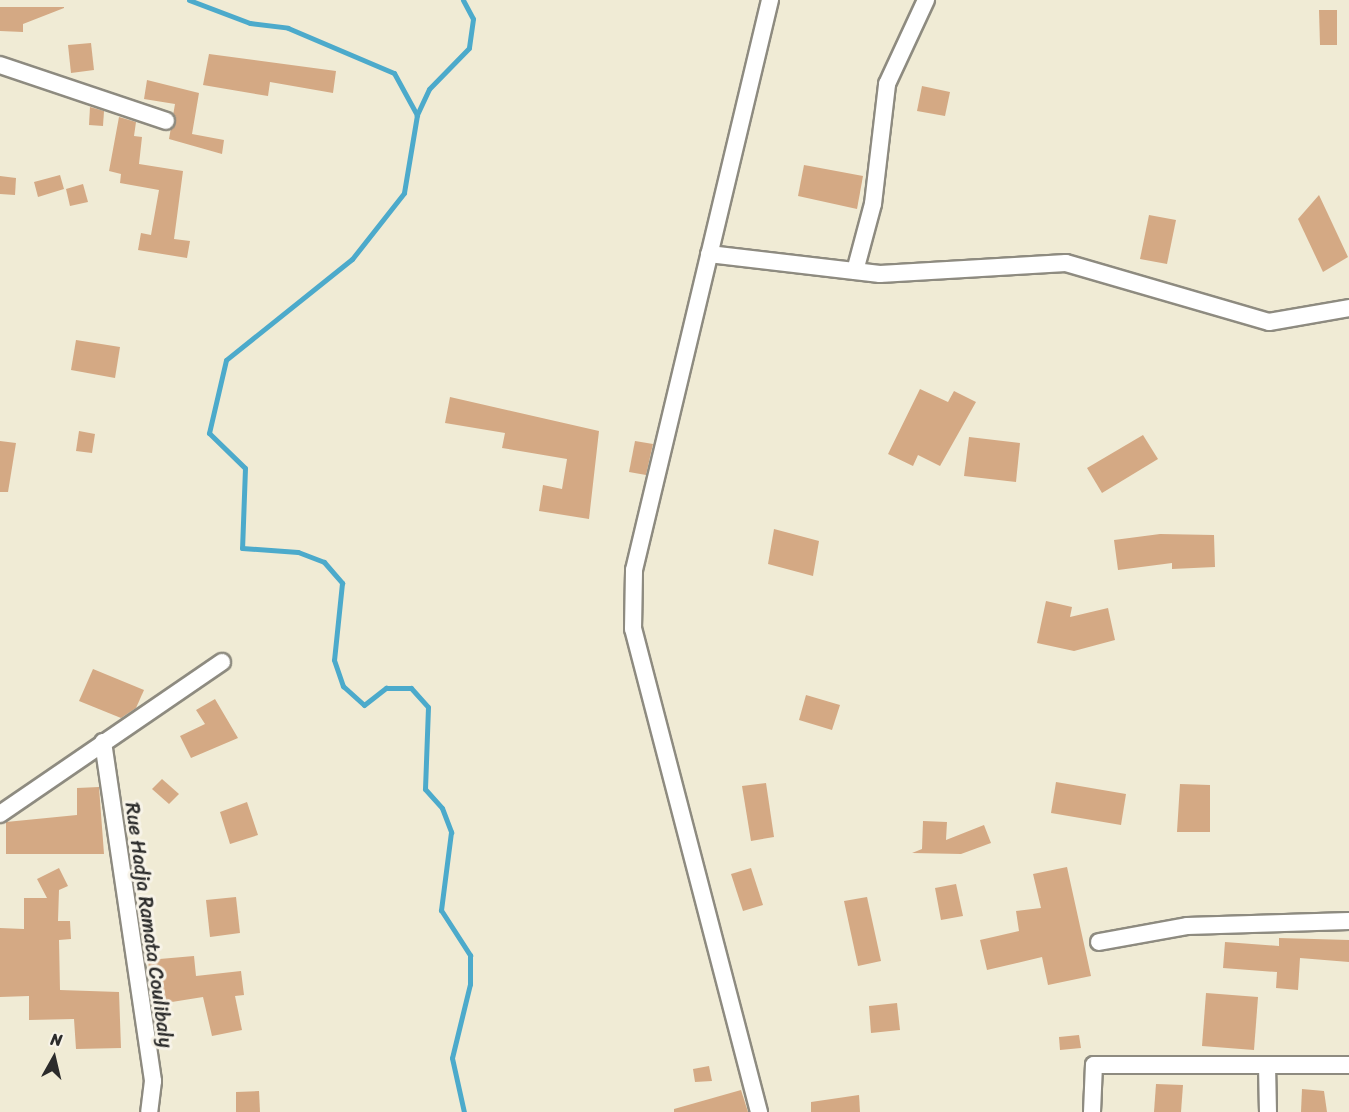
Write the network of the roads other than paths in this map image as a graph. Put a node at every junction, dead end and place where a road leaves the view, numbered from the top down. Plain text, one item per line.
1 (770, 0) edge
2 (926, 0) edge
3 (0, 65) edge
4 (166, 121) dead end
5 (710, 254) junction
6 (855, 271) junction
7 (1349, 308) edge
8 (222, 662) dead end
9 (103, 742) junction
10 (0, 814) edge
11 (1349, 921) edge
12 (1099, 942) dead end
13 (1267, 1065) junction
14 (1349, 1065) edge
15 (149, 1112) edge
16 (759, 1112) edge
17 (1092, 1112) edge
18 (1268, 1112) edge

1 - 5 street
2 - 6 street
3 - 4 street
5 - 6 street
5 - 16 street
6 - 7 street
8 - 9 street
9 - 10 street
9 - 15 street, Rue Hadja Ramata Coulibaly
11 - 12 street
13 - 14 street
13 - 17 street
13 - 18 street

